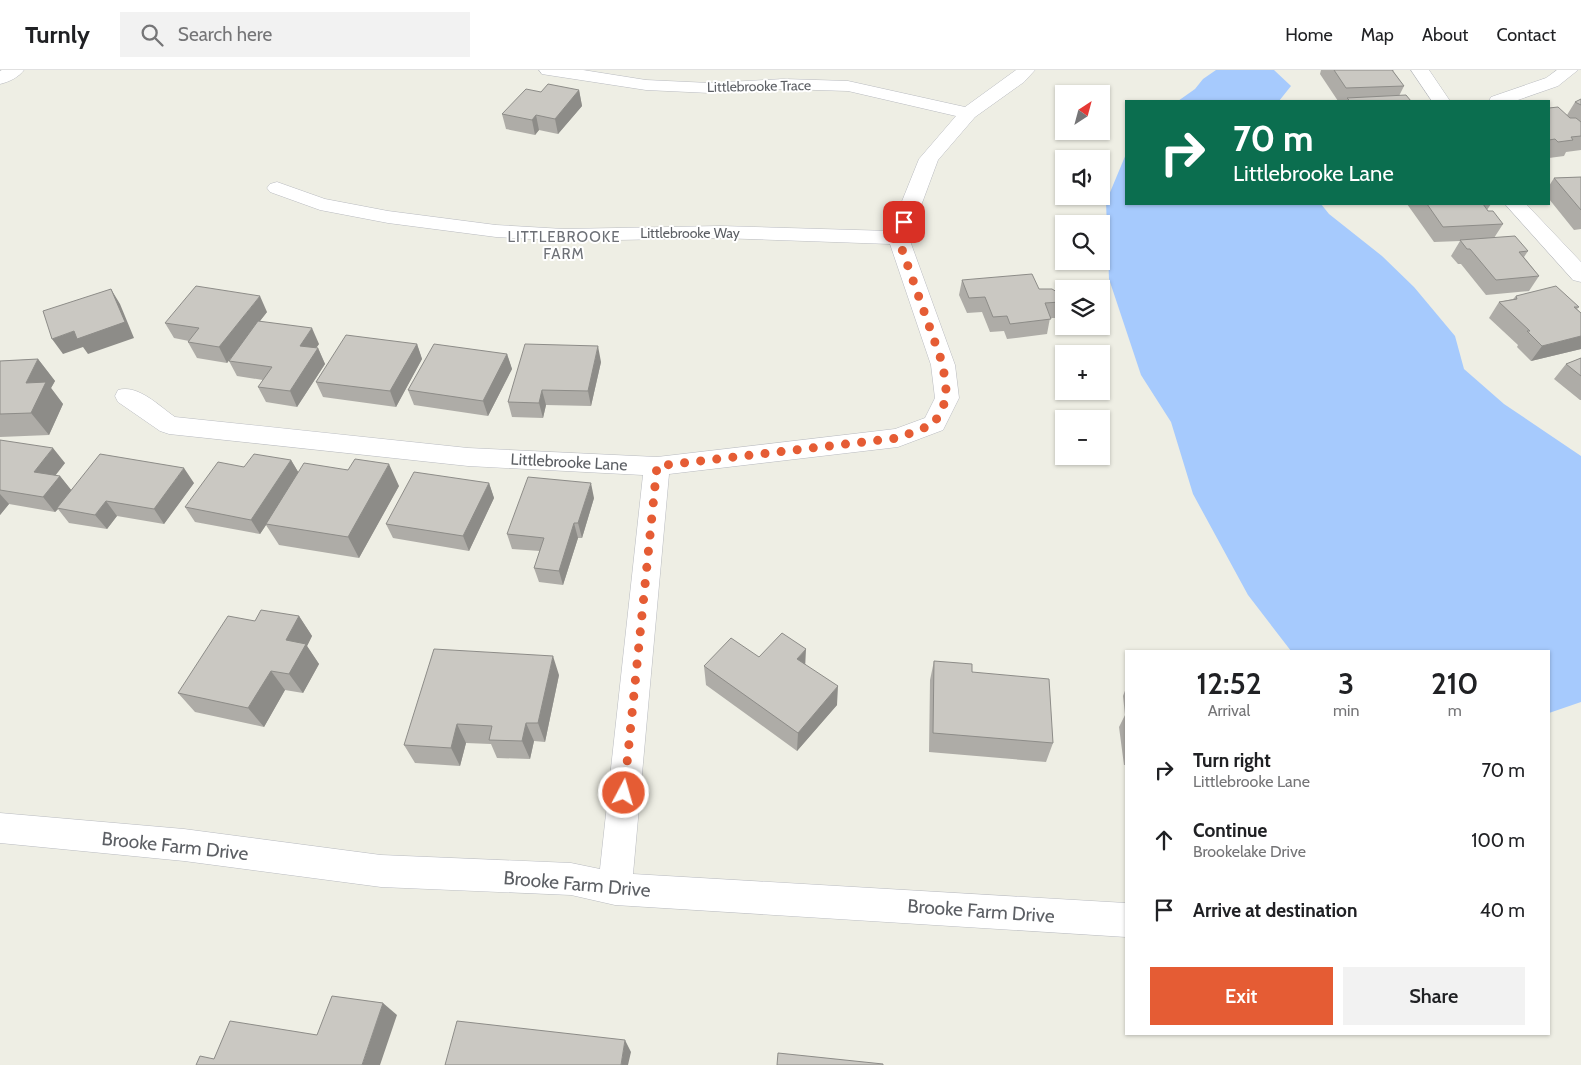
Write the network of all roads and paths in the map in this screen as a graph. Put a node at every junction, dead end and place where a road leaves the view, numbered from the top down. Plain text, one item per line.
1 (548, 70) edge
2 (1026, 70) edge
3 (1420, 70) edge
4 (1569, 70) edge
5 (1440, 100) edge
6 (1501, 100) edge
7 (968, 113) junction
8 (277, 188) dead end
9 (1515, 205) edge
10 (898, 238) junction
11 (1579, 269) edge
12 (127, 396) dead end
13 (657, 466) junction
14 (0, 828) edge
15 (615, 889) junction
16 (1125, 920) edge

1 - 7 street, Littlebrooke Trace
2 - 7 street
3 - 5 street
4 - 6 street
7 - 10 street
8 - 10 street, Littlebrooke Way
9 - 11 street
10 - 13 street, Littlebrooke Lane
12 - 13 street, Littlebrooke Lane
13 - 15 street
14 - 15 street, Brooke Farm Drive
15 - 16 street, Brooke Farm Drive

